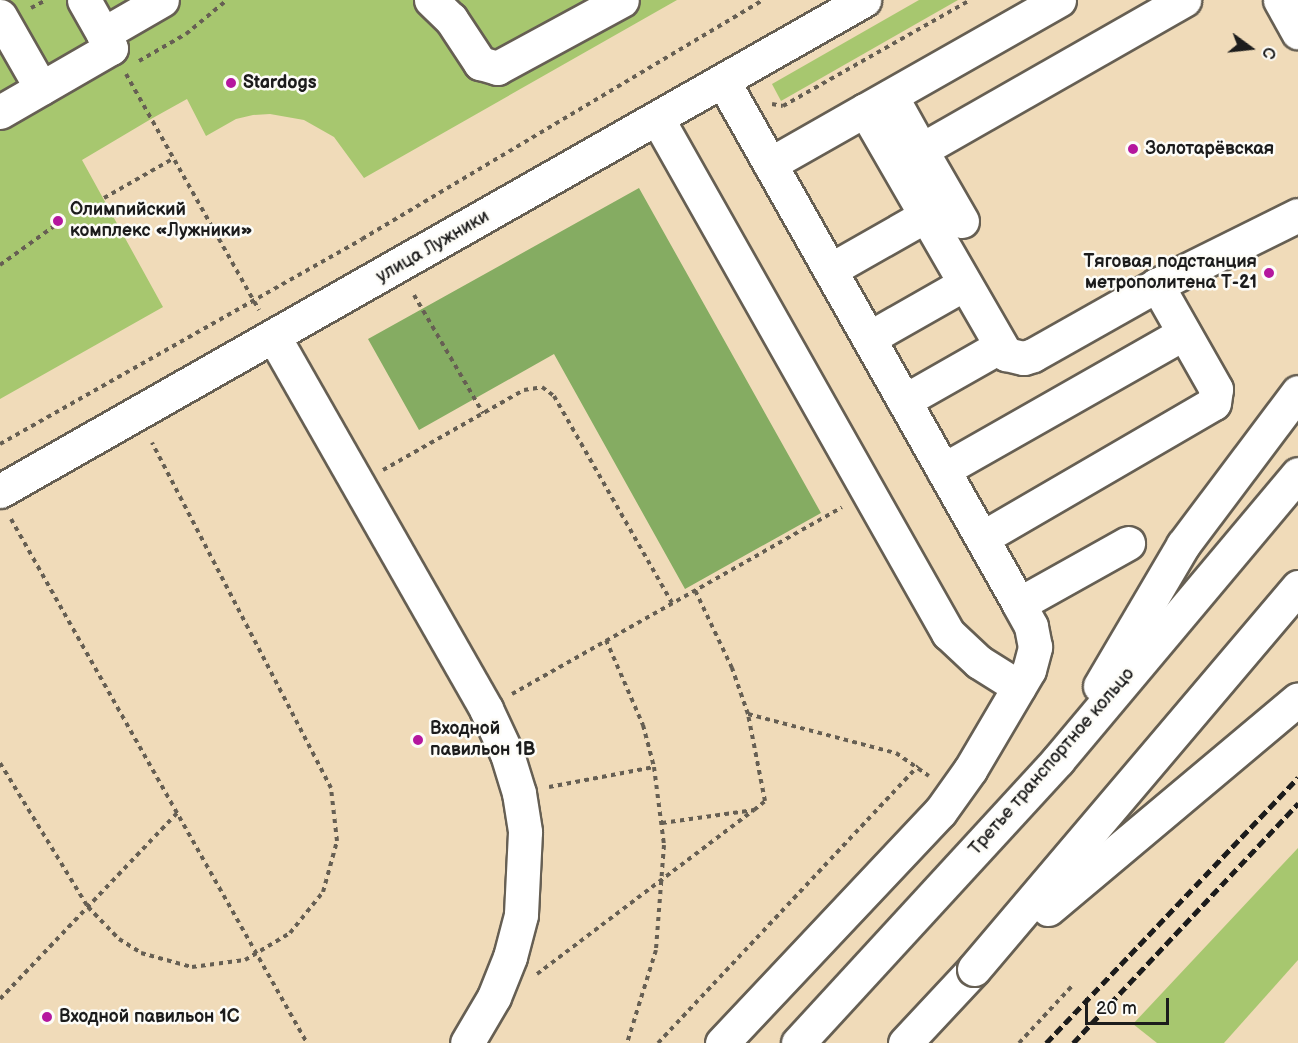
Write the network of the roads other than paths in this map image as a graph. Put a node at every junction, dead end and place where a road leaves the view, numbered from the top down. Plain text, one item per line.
1 (84, 0) edge
2 (162, 0) edge
3 (431, 0) edge
4 (622, 0) edge
5 (864, 0) edge
6 (1059, 0) edge
7 (1185, 0) edge
8 (1280, 0) edge
9 (827, 9) edge
10 (0, 16) edge
11 (1298, 32) edge
12 (103, 34) junction
13 (723, 81) junction
14 (41, 88) junction
15 (878, 103) junction
16 (0, 111) edge
17 (657, 118) junction
18 (921, 150) junction
19 (770, 164) junction
20 (1298, 215) edge
21 (925, 216) junction
22 (962, 221) dead end
23 (830, 270) junction
24 (964, 284) junction
25 (1157, 285) junction
26 (1184, 333) junction
27 (274, 337) junction
28 (869, 338) junction
29 (999, 347) junction
30 (1298, 392) edge
31 (904, 401) junction
32 (943, 470) junction
33 (1298, 474) edge
34 (0, 491) edge
35 (982, 538) junction
36 (1128, 543) dead end
37 (1298, 587) edge
38 (1019, 604) junction
39 (1019, 687) junction
40 (1298, 699) edge
41 (1058, 760) junction
42 (974, 969) junction
43 (467, 1043) edge
44 (722, 1043) edge
45 (798, 1043) edge
46 (905, 1043) edge

1 - 12 main road
2 - 12 main road
3 - 4 main road
5 - 9 main road, улица Лужники
6 - 15 main road
7 - 18 main road
8 - 11 main road
9 - 13 main road, улица Лужники
10 - 14 main road
12 - 14 main road
13 - 17 main road, улица Лужники
13 - 19 main road
14 - 16 main road
15 - 18 main road
15 - 19 main road
15 - 21 main road
17 - 27 main road, улица Лужники
17 - 39 main road
18 - 22 main road
19 - 23 main road
20 - 25 main road
21 - 23 main road
21 - 24 main road
23 - 28 main road
24 - 28 main road
24 - 29 main road
25 - 26 main road
25 - 29 main road
26 - 32 main road
26 - 35 main road
27 - 34 main road, улица Лужники
27 - 43 main road
28 - 31 main road
29 - 31 main road
30 - 41 main road, bridge
31 - 32 main road
32 - 35 main road
33 - 41 main road, Третье транспортное кольцо, bridge
35 - 38 main road
36 - 38 main road
37 - 42 main road, bridge
38 - 39 main road
39 - 44 main road
40 - 42 main road, bridge
41 - 45 main road, Третье транспортное кольцо, bridge
42 - 46 main road

